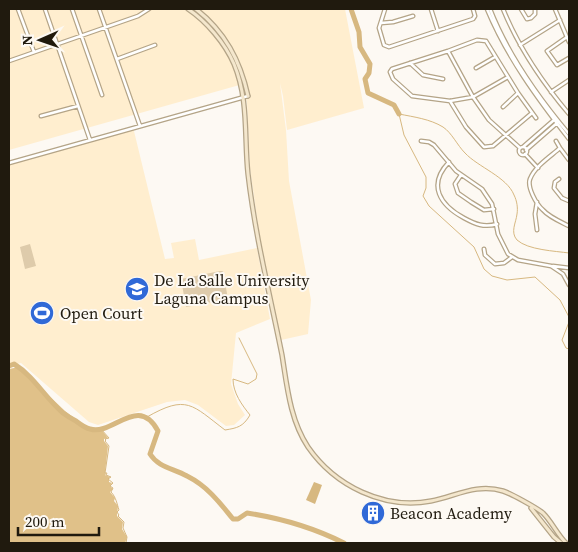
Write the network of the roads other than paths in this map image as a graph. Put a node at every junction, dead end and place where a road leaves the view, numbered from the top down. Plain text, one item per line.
1 (18, 9) edge
2 (45, 9) edge
3 (72, 9) edge
4 (99, 9) edge
5 (149, 9) edge
6 (188, 9) edge
7 (196, 9) edge
8 (385, 9) edge
9 (431, 9) edge
10 (473, 9) edge
11 (486, 9) edge
12 (490, 9) edge
13 (503, 9) edge
14 (521, 9) edge
15 (534, 9) edge
16 (555, 9) edge
17 (413, 16) dead end
18 (560, 20) junction
19 (381, 22) junction
20 (106, 28) junction
21 (438, 31) junction
22 (82, 36) junction
23 (567, 37) junction
24 (569, 42) edge
25 (57, 44) junction
26 (520, 45) junction
27 (154, 46) dead end
28 (448, 51) junction
29 (34, 52) junction
30 (495, 57) junction
31 (569, 58) edge
32 (117, 59) junction
33 (9, 61) edge
34 (410, 64) junction
35 (476, 68) dead end
36 (508, 77) junction
37 (443, 79) dead end
38 (569, 80) edge
39 (551, 92) junction
40 (518, 94) junction
41 (102, 95) dead end
42 (246, 97) junction
43 (472, 97) junction
44 (450, 101) junction
45 (78, 106) junction
46 (503, 107) dead end
47 (532, 113) junction
48 (569, 114) edge
49 (41, 116) dead end
50 (536, 118) dead end
51 (555, 119) junction
52 (558, 122) junction
53 (140, 126) junction
54 (505, 134) junction
55 (569, 134) edge
56 (569, 139) edge
57 (90, 140) junction
58 (421, 141) dead end
59 (556, 141) dead end
60 (522, 148) junction
61 (560, 148) junction
62 (526, 150) junction
63 (525, 154) junction
64 (569, 160) edge
65 (449, 162) junction
66 (9, 163) edge
67 (538, 168) junction
68 (461, 175) junction
69 (559, 179) dead end
70 (537, 202) junction
71 (569, 202) edge
72 (494, 208) junction
73 (497, 224) junction
74 (569, 226) edge
75 (537, 230) dead end
76 (484, 249) dead end
77 (512, 257) junction
78 (551, 266) junction
79 (568, 268) edge
80 (563, 274) junction
81 (569, 285) edge
82 (527, 504) junction
83 (561, 543) edge
84 (566, 543) edge

1 - 29 street
2 - 25 street
3 - 22 street
4 - 20 street
5 - 20 street
6 - 42 street
7 - 42 street
8 - 19 street
9 - 21 street
10 - 21 street
11 - 51 street
12 - 51 street
13 - 26 street
14 - 15 street
16 - 18 street
17 - 19 street
18 - 23 street
18 - 26 street
19 - 21 street
20 - 22 street
20 - 32 street
22 - 25 street
22 - 41 street
23 - 24 street
23 - 31 street
25 - 29 street
25 - 45 street
26 - 39 street
27 - 32 street
28 - 30 street
28 - 34 street
28 - 43 street
29 - 33 street
30 - 35 street
30 - 36 street
32 - 53 street
34 - 37 street
34 - 44 street
36 - 40 street
36 - 43 street
38 - 39 street
39 - 48 street
40 - 46 street
40 - 47 street
42 - 53 street
42 - 82 street
43 - 44 street
43 - 54 street
44 - 54 street
45 - 49 street
45 - 57 street
47 - 50 street
47 - 54 street
51 - 52 street
51 - 60 street
52 - 55 street
52 - 56 street
52 - 62 street
53 - 57 street
54 - 60 street
57 - 66 street
58 - 65 street
59 - 61 street
60 - 62 street
60 - 63 street
61 - 64 street
61 - 67 street
62 - 63 street
63 - 67 street
65 - 68 street
65 - 73 street
67 - 70 street
68 - 72 street
68 - 72 street
69 - 71 street
70 - 74 street
70 - 75 street
72 - 73 street
73 - 77 street
76 - 77 street
77 - 78 street
78 - 79 street
78 - 80 street
79 - 80 street
80 - 81 street
82 - 83 street
82 - 84 street

